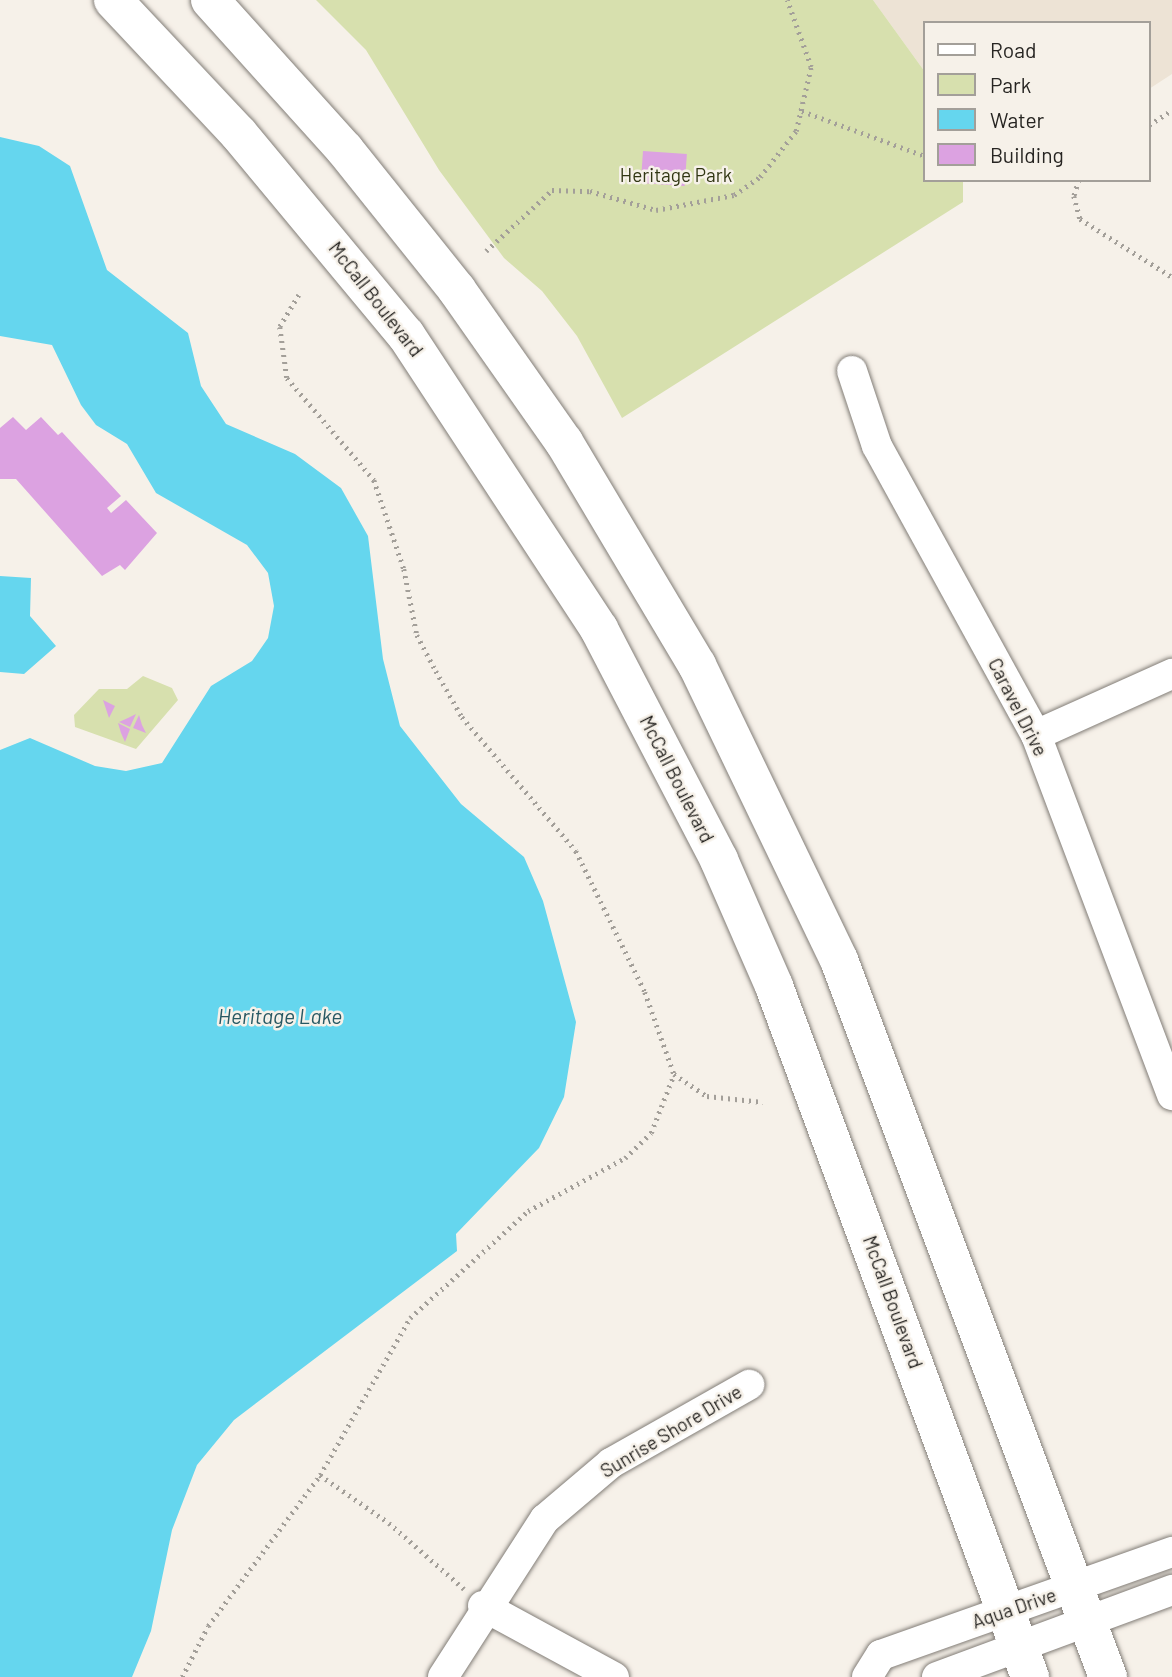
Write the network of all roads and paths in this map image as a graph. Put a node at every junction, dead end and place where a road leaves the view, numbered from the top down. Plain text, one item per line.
1 (113, 0) edge
2 (210, 0) edge
3 (787, 0) edge
4 (1172, 110) edge
5 (802, 111) junction
6 (1151, 124) edge
7 (923, 155) edge
8 (1078, 182) edge
9 (486, 251) dead end
10 (1172, 277) edge
11 (299, 295) dead end
12 (852, 371) dead end
13 (1172, 674) edge
14 (1036, 735) junction
15 (1162, 1039) edge
16 (674, 1074) junction
17 (1172, 1096) edge
18 (763, 1102) dead end
19 (749, 1385) dead end
20 (320, 1475) junction
21 (1172, 1552) edge
22 (1172, 1590) edge
23 (1081, 1604) junction
24 (483, 1606) junction
25 (1005, 1611) junction
26 (1024, 1662) edge
27 (182, 1677) edge
28 (443, 1677) edge
29 (614, 1677) edge
30 (867, 1677) edge
31 (937, 1677) edge
32 (1108, 1677) edge

1 - 25 main road, McCall Boulevard
2 - 23 main road
3 - 5 path
4 - 6 path
5 - 7 path
5 - 9 path
8 - 10 path
11 - 16 path
12 - 14 street, Caravel Drive
13 - 14 street
14 - 15 street, Caravel Drive
15 - 17 street, Caravel Drive
16 - 18 path
16 - 20 path
19 - 24 street, Sunrise Shore Drive
20 - 24 path
20 - 27 path
21 - 23 street, Aqua Drive
22 - 23 street, Aqua Drive
23 - 25 street, Aqua Drive
23 - 26 street, Aqua Drive
23 - 32 main road
24 - 28 street, Sunrise Shore Drive
24 - 29 street
25 - 26 main road, McCall Boulevard
25 - 30 street, Aqua Drive
26 - 31 street, Aqua Drive

